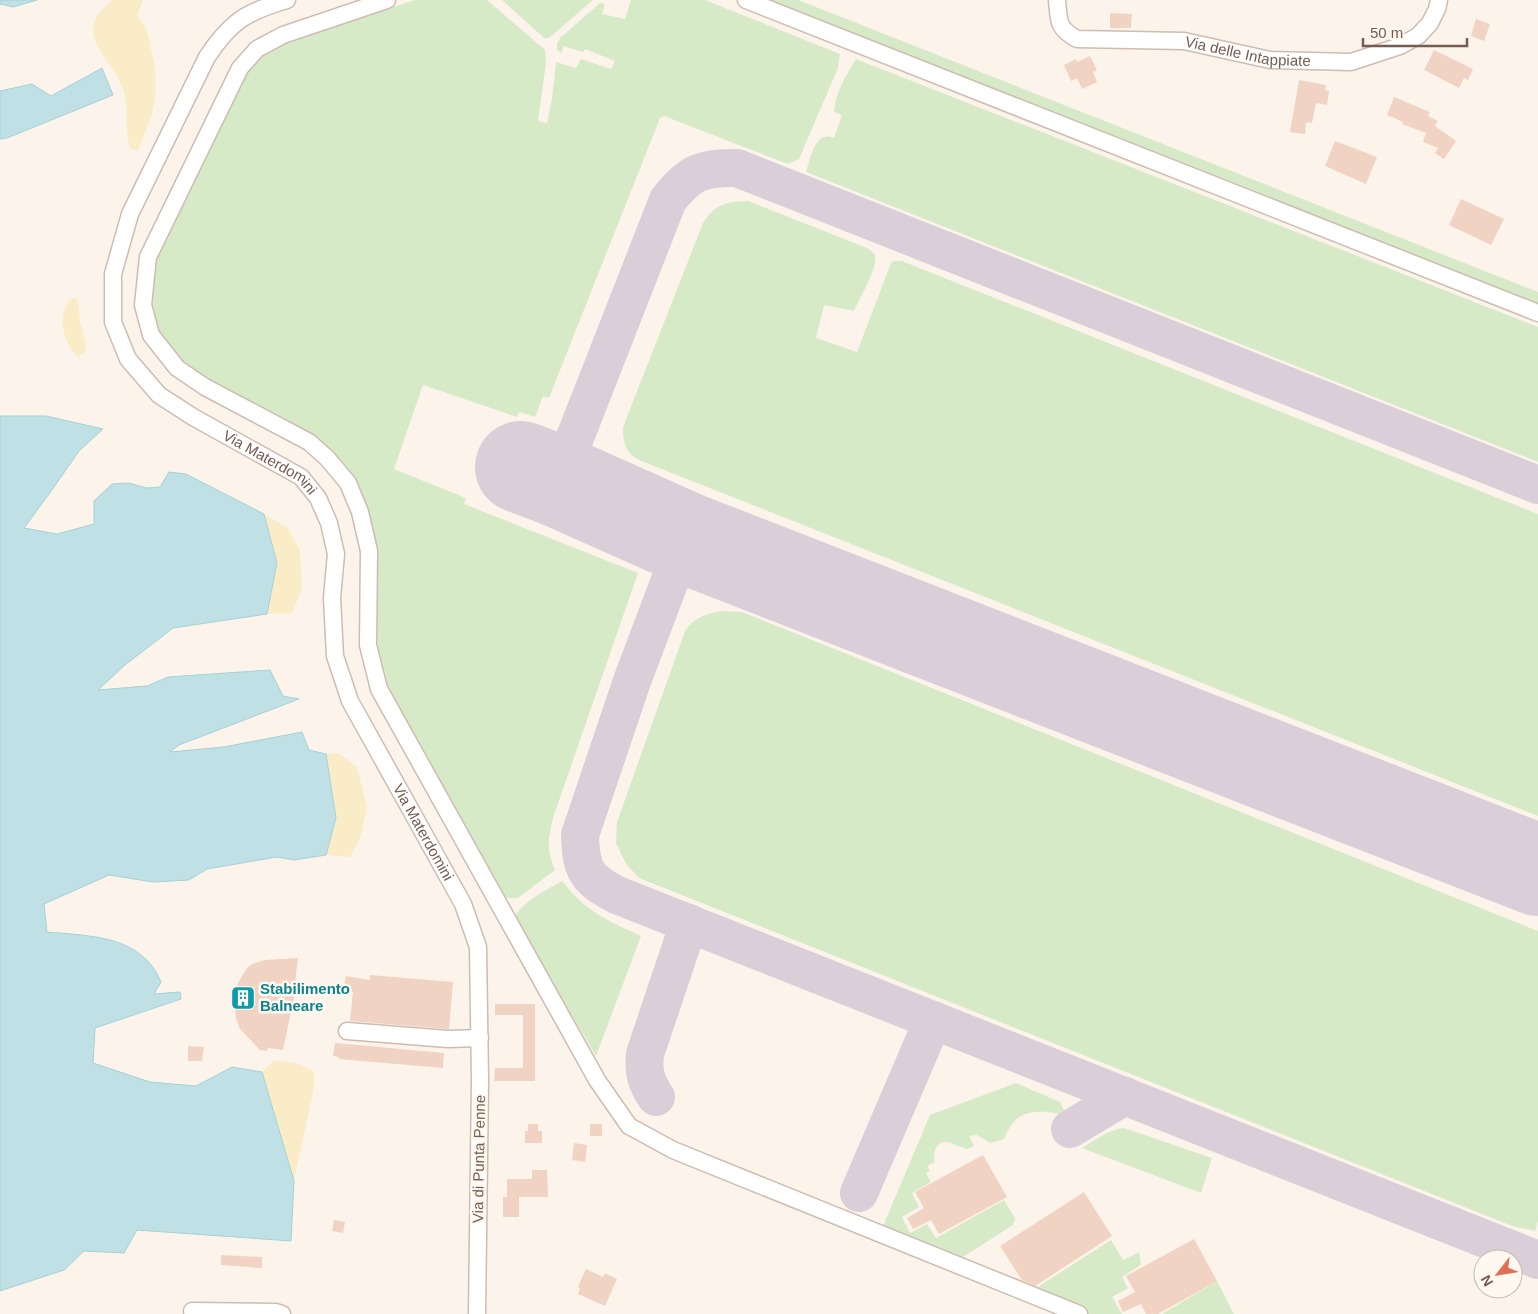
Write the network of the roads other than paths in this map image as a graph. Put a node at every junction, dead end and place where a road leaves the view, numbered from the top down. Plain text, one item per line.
1 (287, 0) edge
2 (387, 0) edge
3 (746, 0) edge
4 (1056, 0) edge
5 (1439, 0) edge
6 (1538, 313) edge
7 (479, 1004) joint
8 (347, 1031) dead end
9 (480, 1038) junction
10 (192, 1311) dead end
11 (282, 1314) edge
12 (477, 1314) edge
13 (1079, 1314) edge

1 - 7 street, Via Materdomini
2 - 13 street
3 - 6 street
4 - 5 street, Via delle Intappiate
7 - 9 street, Via di Punta Penne
8 - 9 street
9 - 12 street, Via di Punta Penne
10 - 11 street

